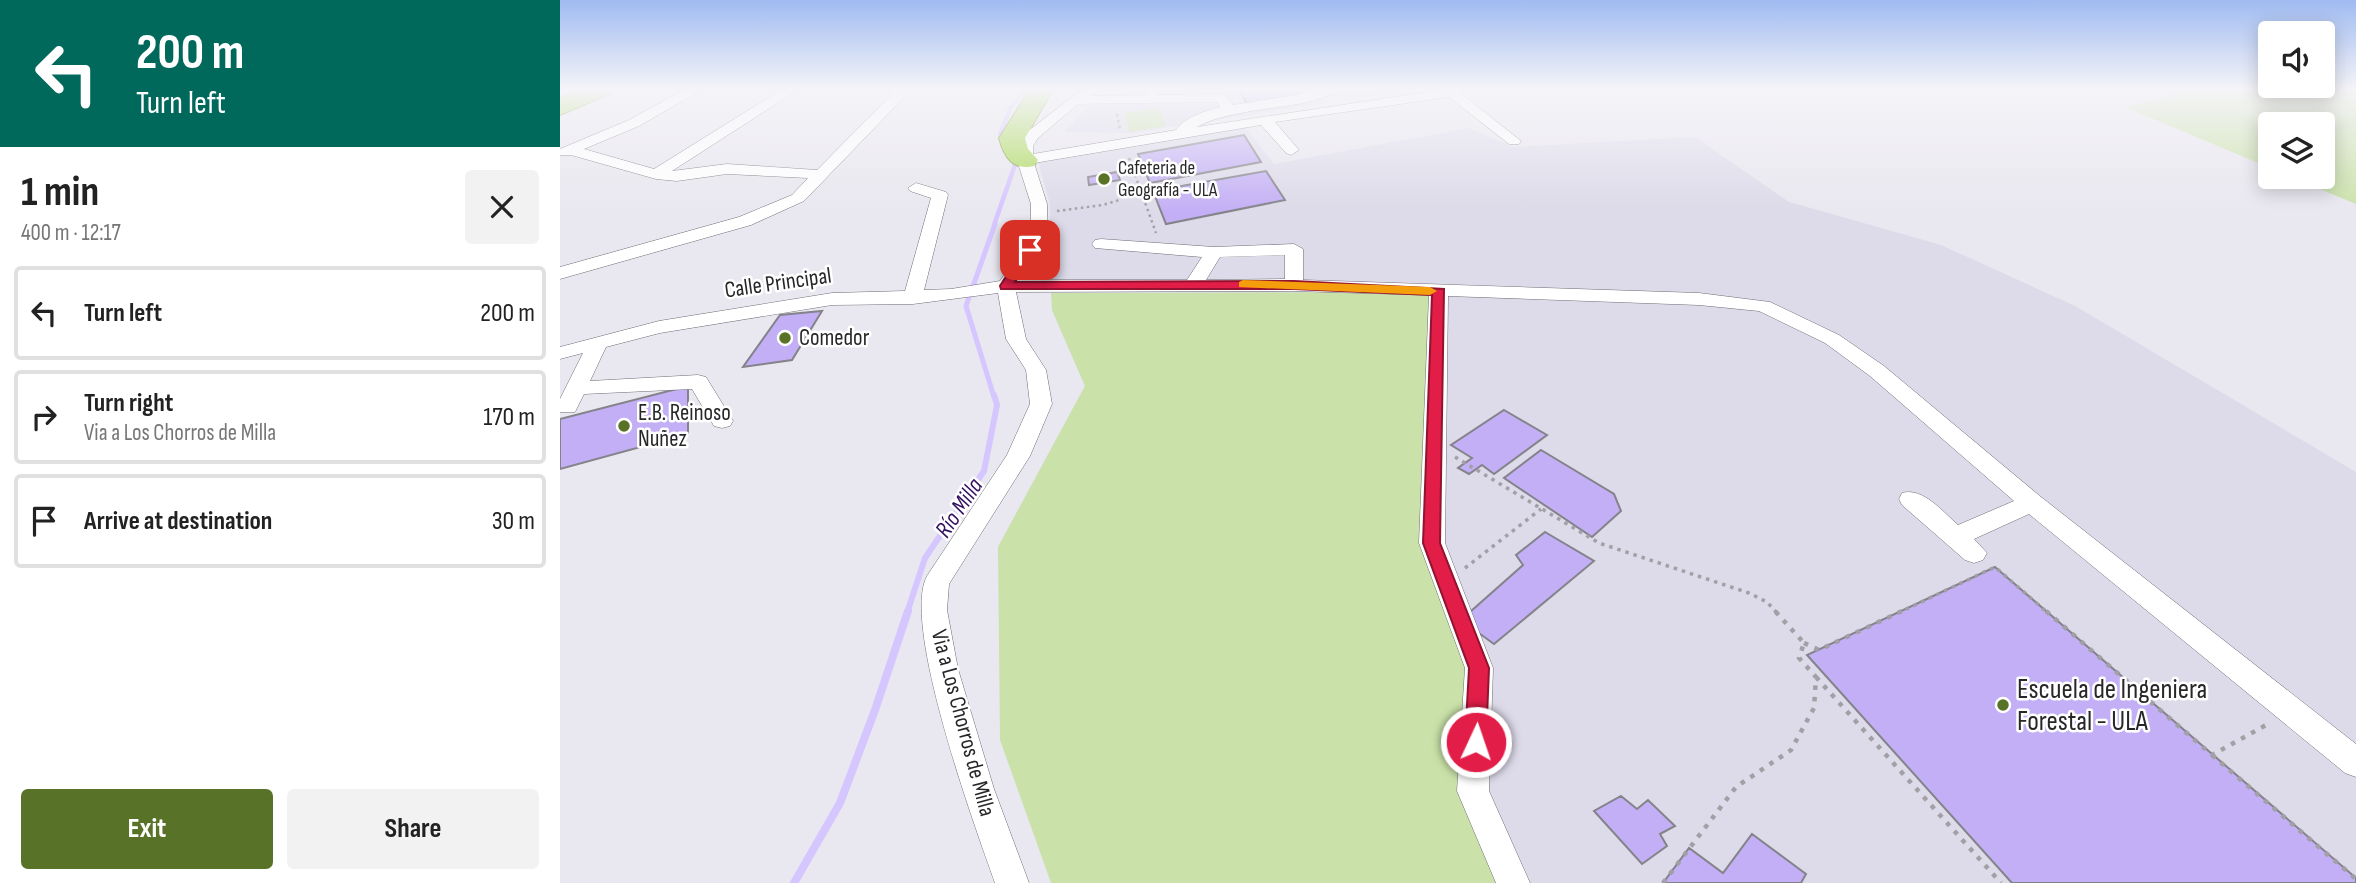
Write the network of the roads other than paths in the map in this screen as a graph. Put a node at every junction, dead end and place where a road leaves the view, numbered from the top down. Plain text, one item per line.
1 (619, 129) edge
2 (728, 129) edge
3 (867, 129) edge
4 (1017, 129) edge
5 (1039, 129) edge
6 (1184, 129) edge
7 (1214, 129) edge
8 (1273, 129) edge
9 (1499, 129) edge
10 (1182, 135) junction
11 (1514, 141) dead end
12 (1291, 150) dead end
13 (564, 152) edge
14 (1025, 160) junction
15 (656, 174) junction
16 (823, 175) junction
17 (916, 188) dead end
18 (1101, 244) dead end
19 (1214, 252) junction
20 (560, 273) edge
21 (1194, 284) junction
22 (1294, 285) junction
23 (1006, 286) junction
24 (982, 289) joint
25 (1439, 292) junction
26 (912, 298) junction
27 (598, 343) junction
28 (560, 353) edge
29 (722, 421) dead end
30 (1911, 499) dead end
31 (2032, 503) junction
32 (2356, 763) edge
33 (1012, 883) edge
34 (1513, 883) edge

1 - 13 street
2 - 15 street
3 - 16 street
4 - 14 highway
5 - 14 street
6 - 10 street
7 - 10 street
8 - 12 street
9 - 11 street
10 - 14 street
13 - 15 street
14 - 23 street
15 - 16 street
16 - 20 street
17 - 26 street
18 - 19 street
19 - 21 street
19 - 22 street
21 - 22 street
21 - 23 street
22 - 25 street
23 - 24 street, Calle Principal
23 - 33 street, Via a Los Chorros de Milla
24 - 26 street, Calle Principal
25 - 31 street
25 - 34 street
26 - 27 street, Calle Principal
27 - 28 street, Calle Principal
27 - 29 street
30 - 31 street
31 - 32 street

